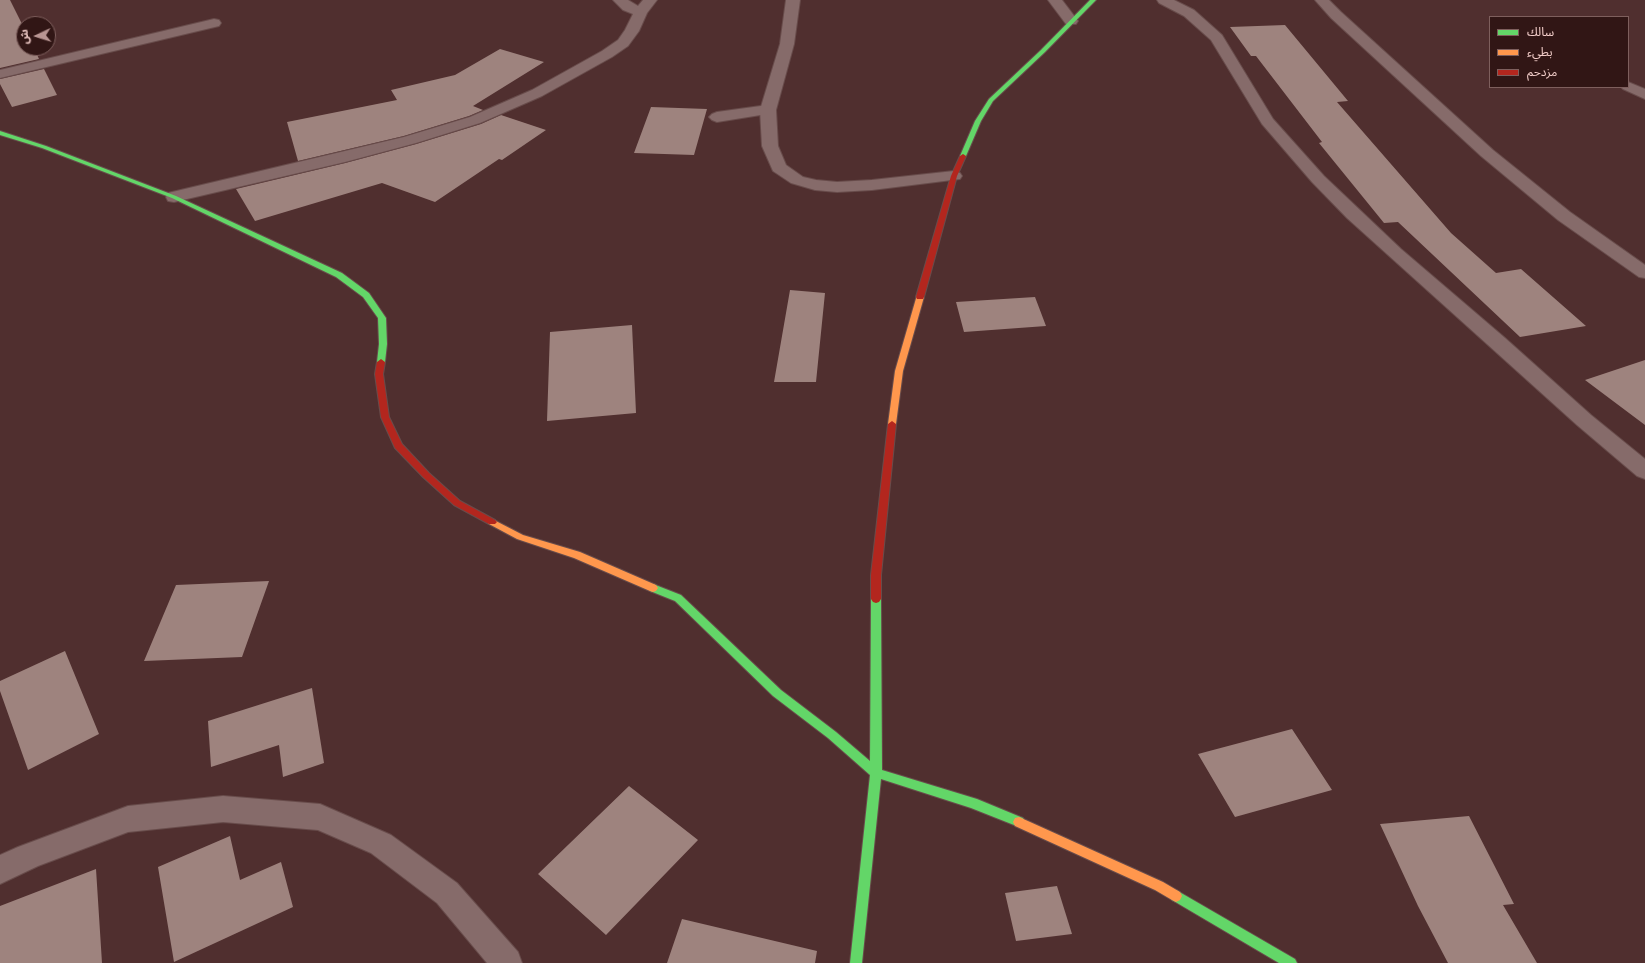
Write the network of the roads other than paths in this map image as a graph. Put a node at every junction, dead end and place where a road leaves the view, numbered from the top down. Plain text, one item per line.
1 (620, 0) edge
2 (793, 0) edge
3 (1055, 0) edge
4 (1093, 0) edge
5 (1164, 0) edge
6 (1322, 0) edge
7 (646, 6) edge
8 (1071, 21) junction
9 (214, 23) dead end
10 (0, 74) edge
11 (1629, 87) edge
12 (1645, 95) edge
13 (768, 110) junction
14 (717, 117) dead end
15 (0, 133) edge
16 (954, 176) junction
17 (174, 197) junction
18 (1645, 273) edge
19 (1645, 470) edge
20 (876, 773) junction
21 (0, 870) edge
22 (507, 963) edge
23 (856, 963) edge
24 (1291, 963) edge

1 - 7 street
2 - 13 street
3 - 8 street
4 - 8 street
5 - 19 street
6 - 18 street
7 - 17 street
8 - 16 street
9 - 10 street
11 - 12 street
13 - 14 street
13 - 16 street
15 - 17 street
16 - 20 street
17 - 20 street
20 - 23 street
20 - 24 street
21 - 22 street

